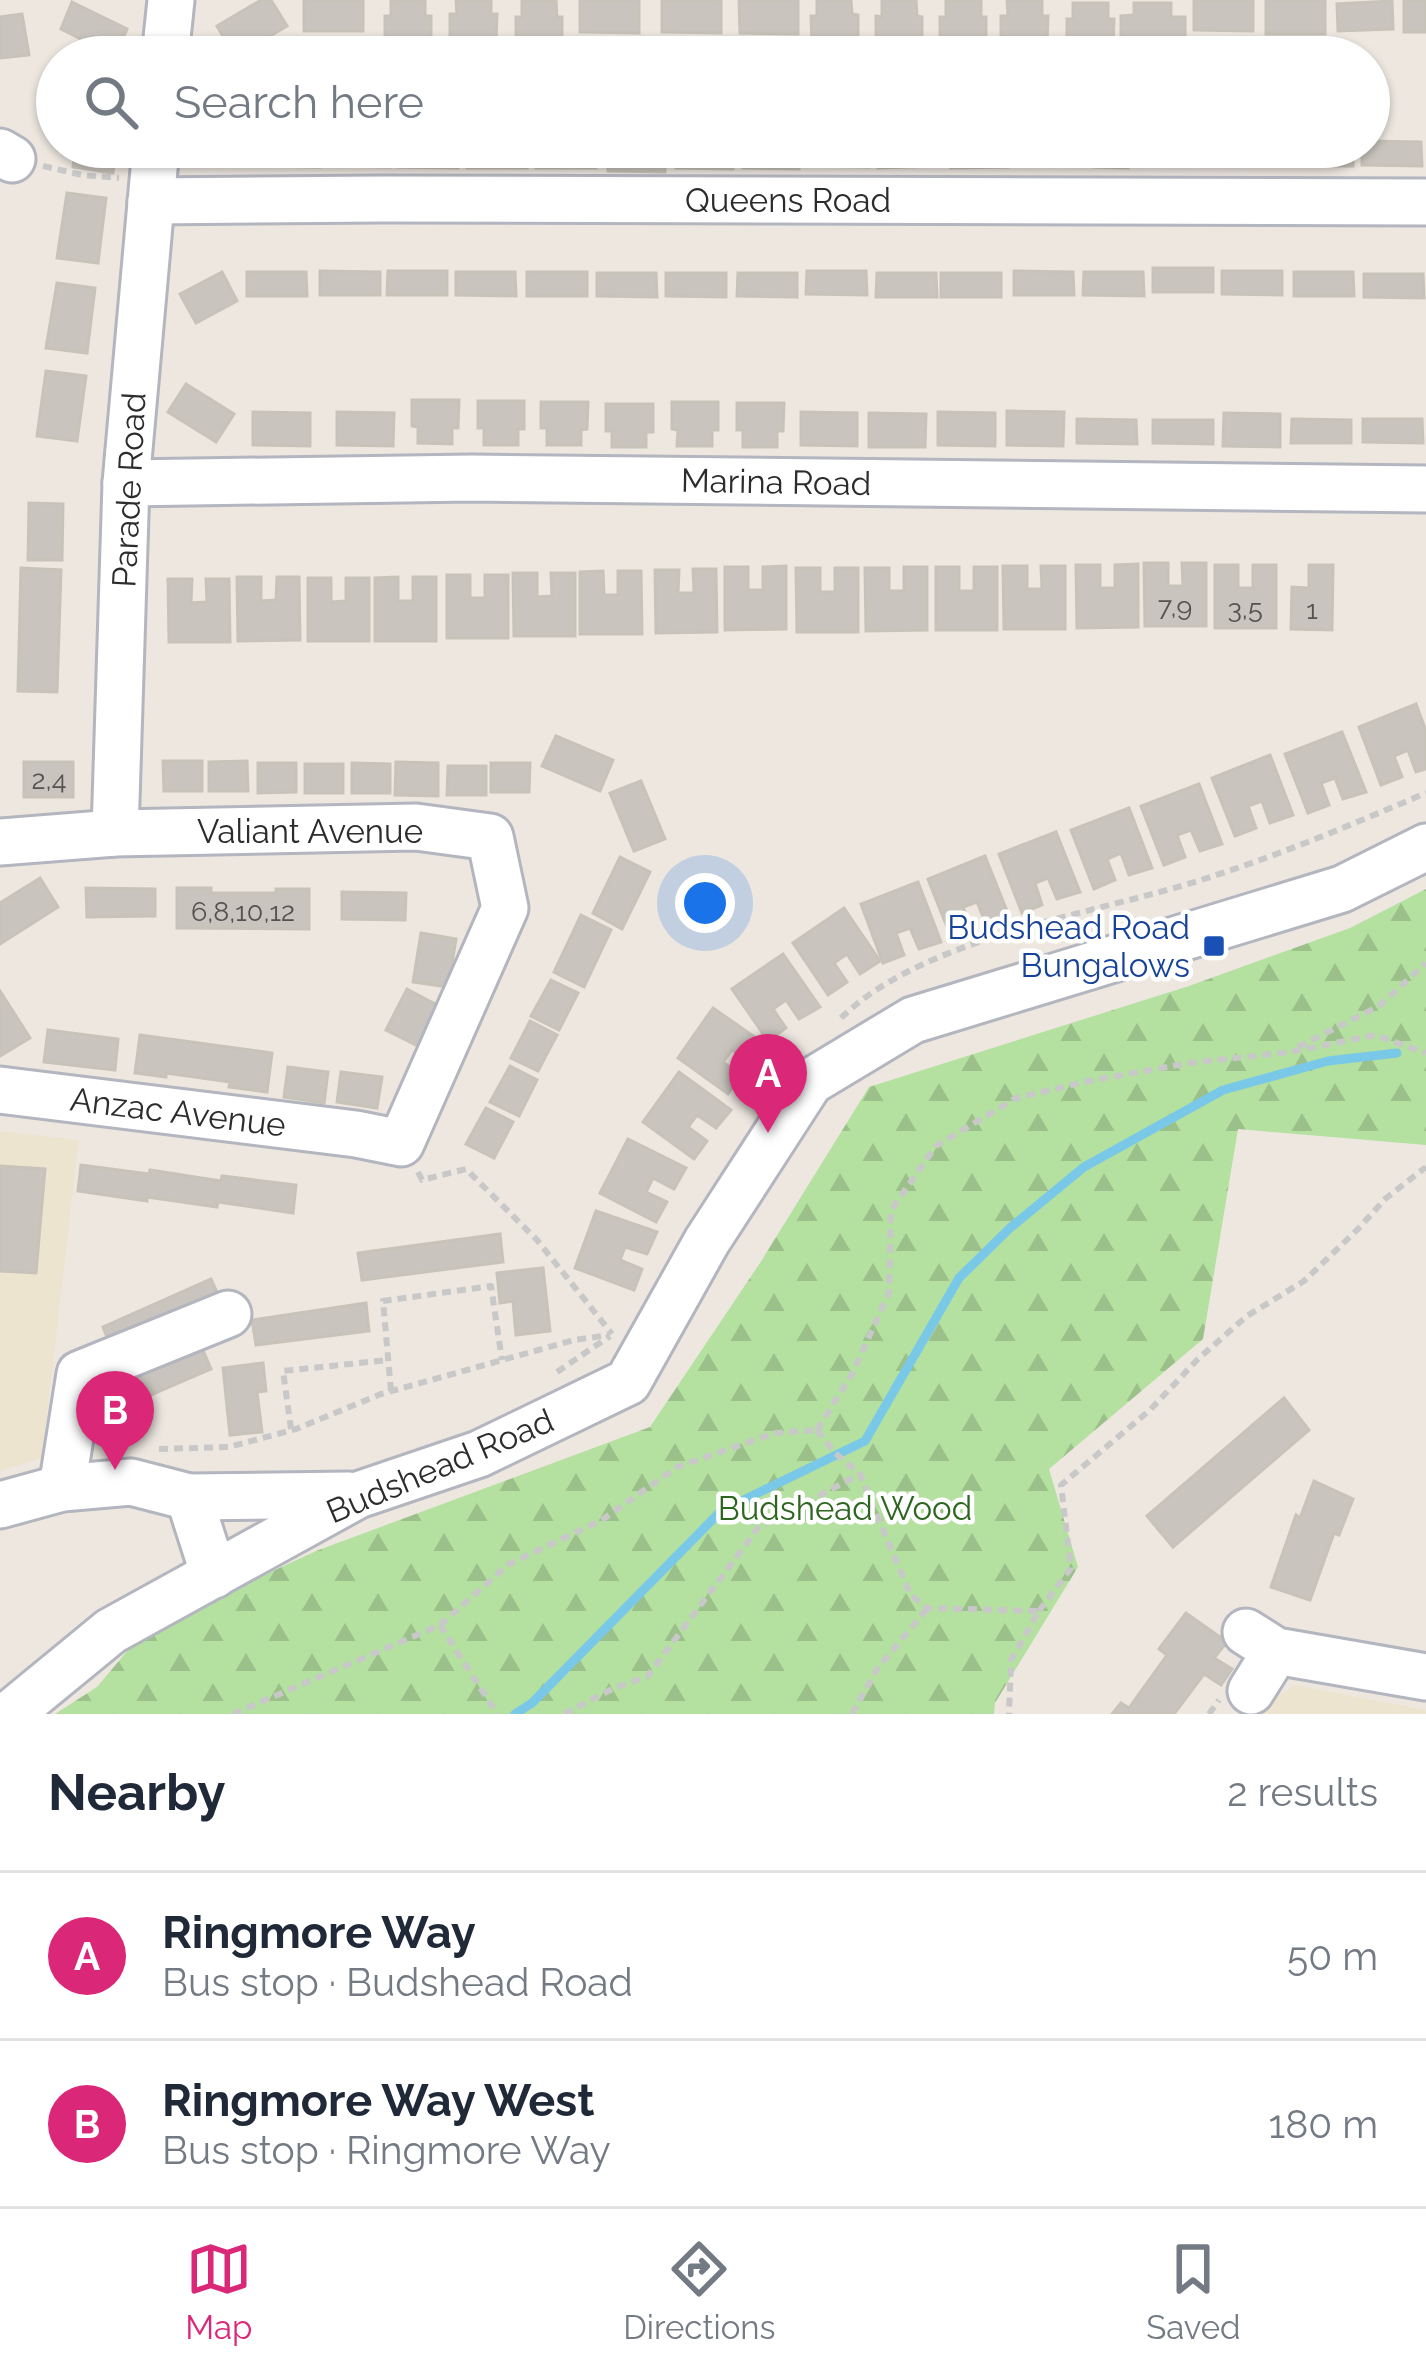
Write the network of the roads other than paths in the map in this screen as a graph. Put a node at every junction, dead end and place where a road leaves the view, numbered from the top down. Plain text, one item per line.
1 (170, 0) edge
2 (167, 36) edge
3 (153, 176) edge
4 (1426, 202) edge
5 (126, 483) junction
6 (1426, 489) edge
7 (115, 833) junction
8 (0, 842) edge
9 (1426, 847) edge
10 (0, 1090) edge
11 (356, 1134) joint
12 (228, 1314) dead end
13 (62, 1488) junction
14 (358, 1495) junction
15 (189, 1497) junction
16 (0, 1504) edge
17 (214, 1575) junction
18 (1426, 1677) edge
19 (1251, 1691) dead end
20 (10, 1714) edge

1 - 2 street
3 - 4 street, Queens Road
3 - 5 street, Parade Road
5 - 6 street, Marina Road
5 - 7 street, Parade Road
7 - 8 street
7 - 11 street, Valiant Avenue
9 - 14 street, Budshead Road
10 - 11 street, Anzac Avenue
12 - 13 street
13 - 15 street
13 - 16 street
14 - 15 street
14 - 17 street, Budshead Road
15 - 17 street
17 - 20 street, Budshead Road
18 - 19 street

